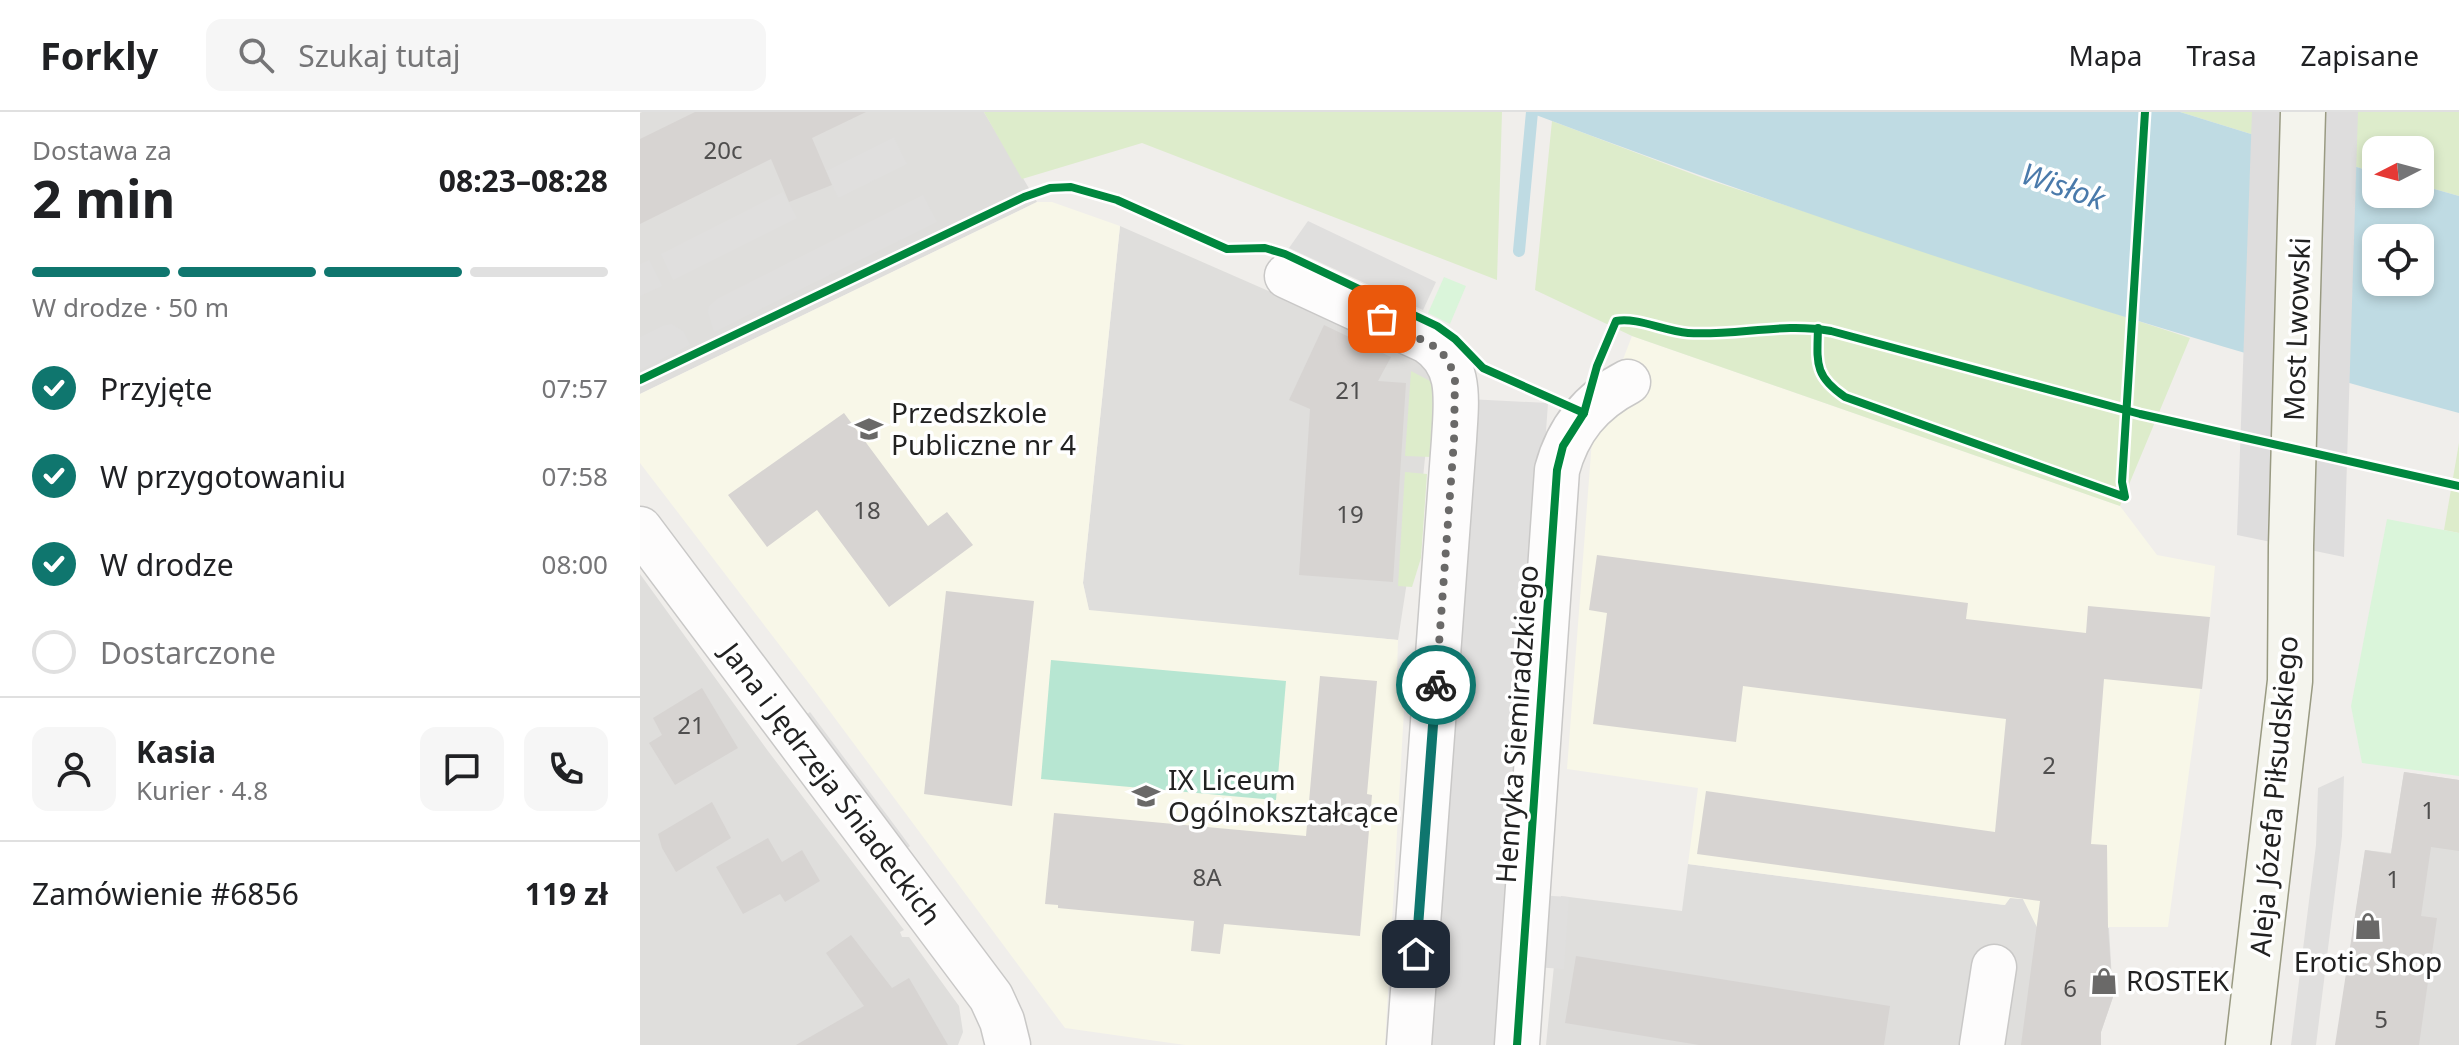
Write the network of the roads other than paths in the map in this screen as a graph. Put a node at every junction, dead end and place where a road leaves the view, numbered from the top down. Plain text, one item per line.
1 (2303, 112) edge
2 (1287, 276) dead end
3 (1628, 382) dead end
4 (640, 529) edge
5 (2291, 546) joint
6 (1994, 967) dead end
7 (1008, 1045) edge
8 (1409, 1045) edge
9 (1517, 1045) edge
10 (1982, 1045) edge
11 (2248, 1045) edge

1 - 5 main road, Most Lwowski
2 - 8 street
3 - 9 street, Henryka Siemiradzkiego
4 - 7 street, Jana i Jędrzeja Śniadeckich
5 - 11 main road, Aleja Józefa Piłsudskiego
6 - 10 street

